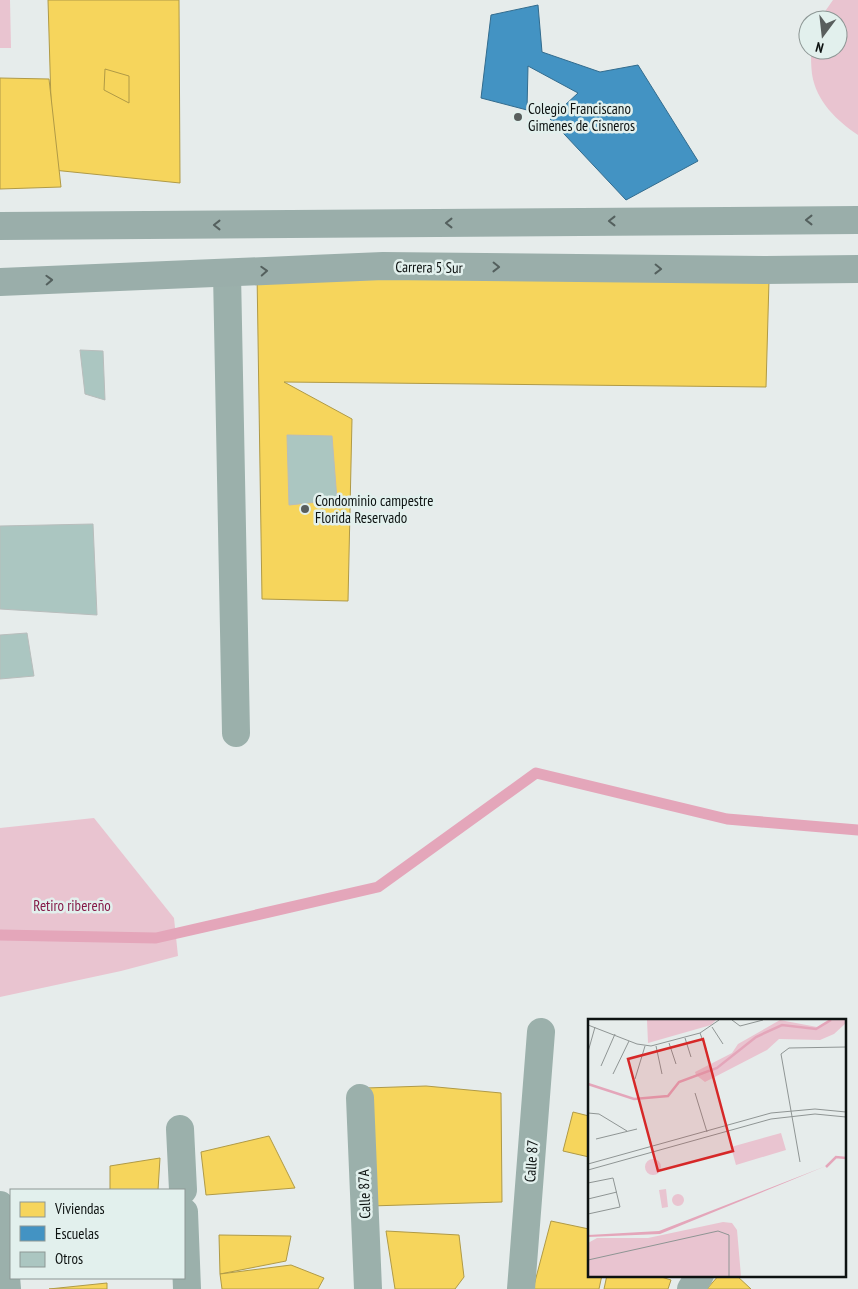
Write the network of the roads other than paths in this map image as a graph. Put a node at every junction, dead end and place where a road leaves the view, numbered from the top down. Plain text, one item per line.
1 (858, 220) edge
2 (0, 226) edge
3 (858, 269) edge
4 (227, 273) junction
5 (0, 282) edge
6 (236, 733) dead end
7 (540, 1032) dead end
8 (360, 1098) dead end
9 (180, 1128) dead end
10 (183, 1189) edge
11 (0, 1204) edge
12 (185, 1231) edge
13 (699, 1276) edge
14 (8, 1289) edge
15 (188, 1289) edge
16 (368, 1289) edge
17 (521, 1289) edge
18 (691, 1289) edge

1 -> 2 street
4 -> 3 street, Carrera 5 Sur
5 -> 4 street, Carrera 5 Sur
4 - 6 street
7 - 17 street, Calle 87
8 - 16 street, Calle 87A
9 - 10 street
11 - 14 street
12 - 15 street
13 - 18 street

